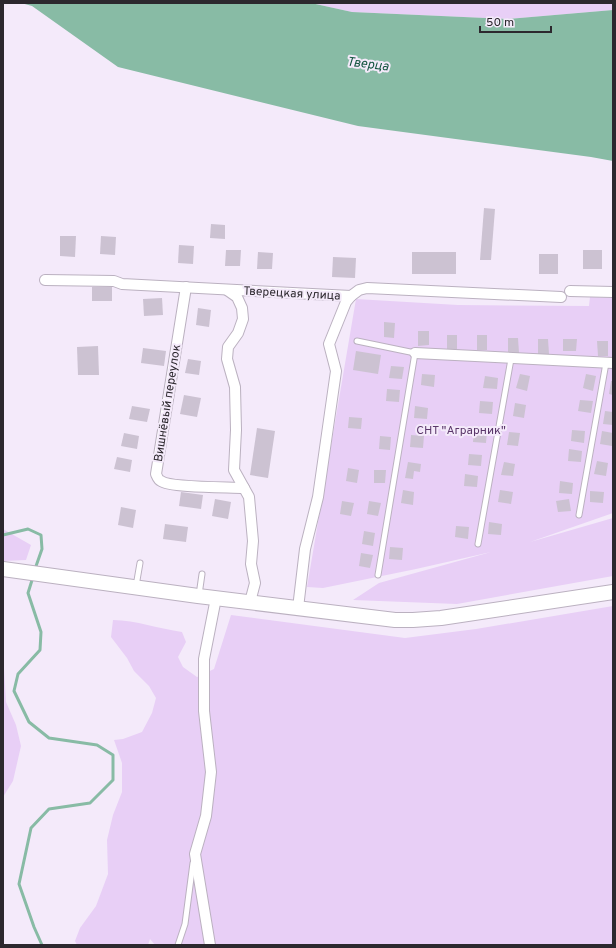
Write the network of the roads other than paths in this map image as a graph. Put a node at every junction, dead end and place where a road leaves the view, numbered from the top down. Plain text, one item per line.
1 (45, 280) dead end
2 (186, 287) junction
3 (227, 290) junction
4 (613, 292) edge
5 (351, 296) junction
6 (357, 341) dead end
7 (415, 353) junction
8 (511, 359) junction
9 (610, 363) edge
10 (244, 488) junction
11 (579, 515) dead end
12 (478, 544) dead end
13 (140, 563) dead end
14 (3, 569) edge
15 (202, 574) dead end
16 (378, 575) dead end
17 (136, 587) junction
18 (613, 592) edge
19 (198, 596) junction
20 (216, 598) junction
21 (250, 602) junction
22 (298, 608) junction
23 (195, 854) junction
24 (178, 945) edge
25 (210, 945) edge

1 - 2 street, Тверецкая улица
2 - 3 street, Тверецкая улица
2 - 10 street, Вишнёвый переулок
3 - 5 street, Тверецкая улица
3 - 10 street
4 - 5 street, Тверецкая улица
5 - 22 street
6 - 7 lane
7 - 8 street
7 - 16 lane
8 - 9 street
8 - 12 lane
9 - 11 lane
10 - 21 street
13 - 17 lane
14 - 17 main road
15 - 19 lane
17 - 19 main road
18 - 22 main road
19 - 20 main road
20 - 21 main road
20 - 23 street
21 - 22 main road
23 - 24 lane
23 - 25 street

